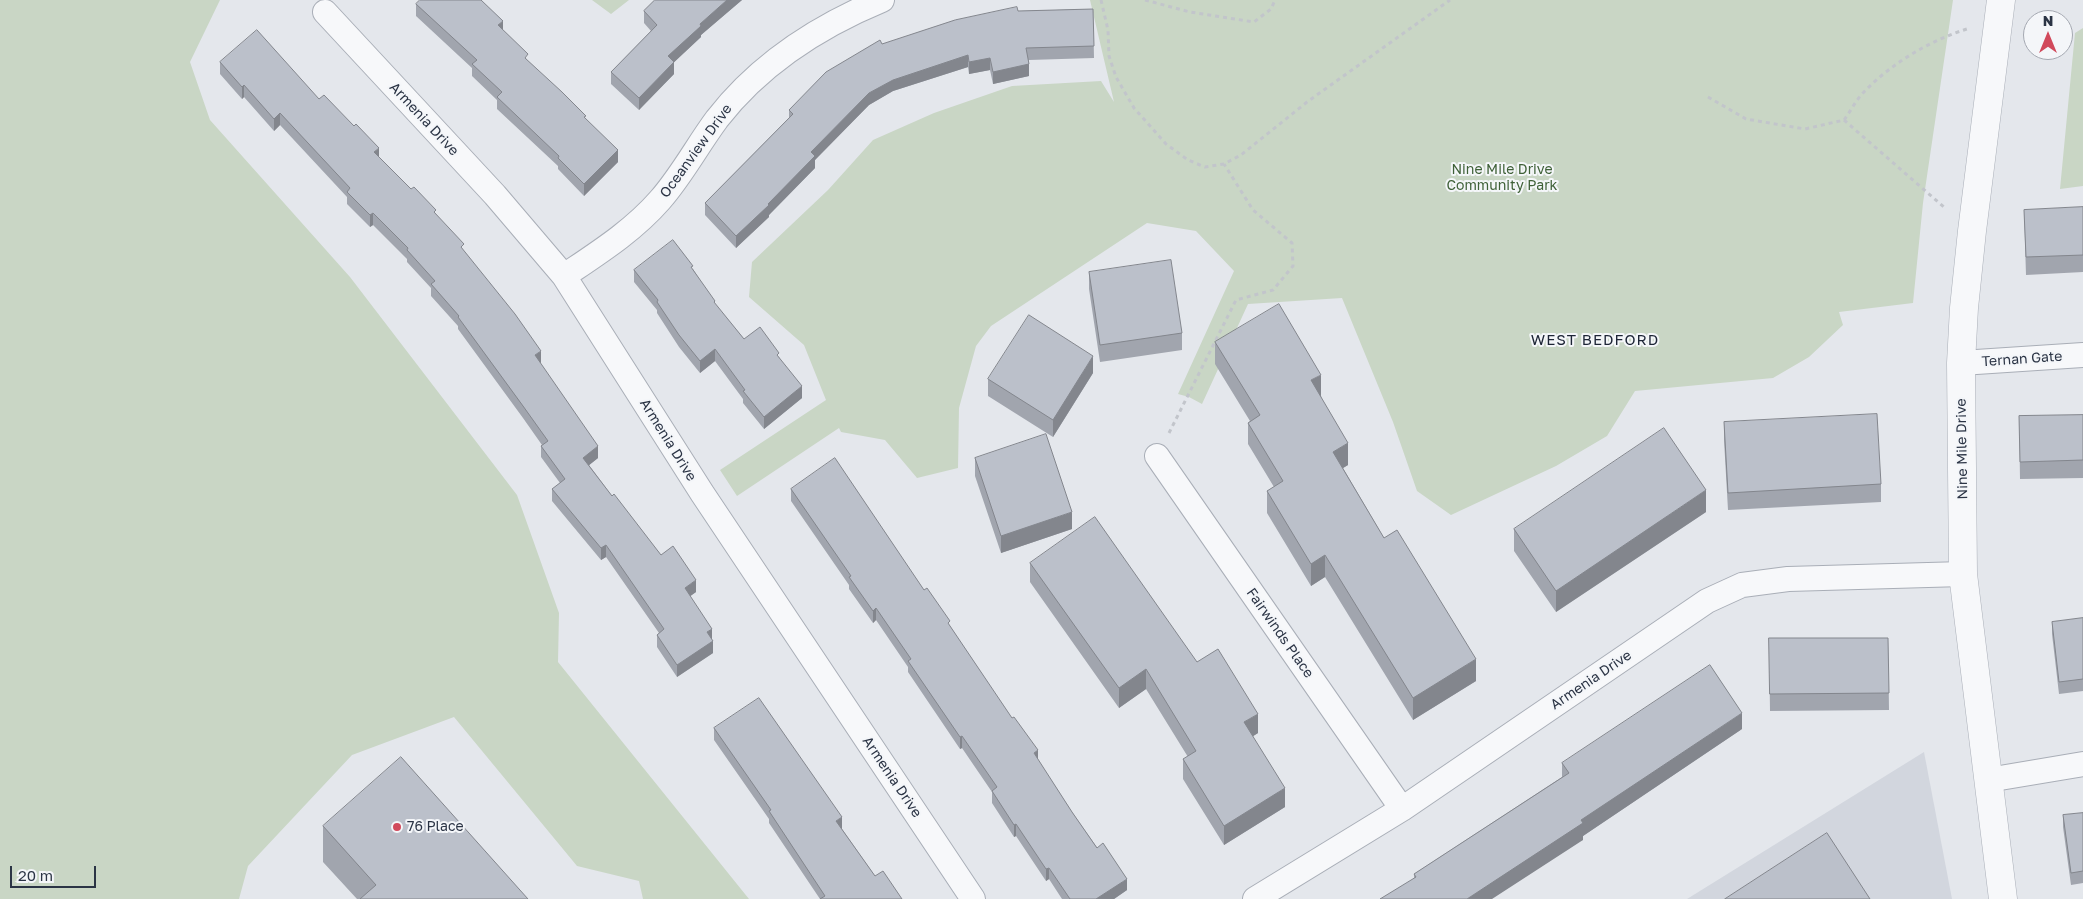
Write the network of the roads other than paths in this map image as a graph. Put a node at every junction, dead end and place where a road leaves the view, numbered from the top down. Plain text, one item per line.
1 (882, 0) edge
2 (2000, 9) edge
3 (324, 12) dead end
4 (564, 276) junction
5 (2083, 355) edge
6 (1961, 363) junction
7 (1157, 456) road end
8 (1963, 574) junction
9 (2083, 764) edge
10 (1988, 780) junction
11 (1402, 809) junction
12 (973, 899) edge
13 (1255, 899) edge
14 (2003, 899) edge

1 - 4 street, Oceanview Drive
2 - 6 street, Nine Mile Drive
3 - 4 street, Armenia Drive
4 - 12 street, Armenia Drive
5 - 6 street, Ternan Gate
6 - 8 street, Nine Mile Drive
7 - 11 street, Fairwinds Place
8 - 10 street, Nine Mile Drive
8 - 11 street, Armenia Drive
9 - 10 street
10 - 14 street, Nine Mile Drive
11 - 13 street, Armenia Drive

